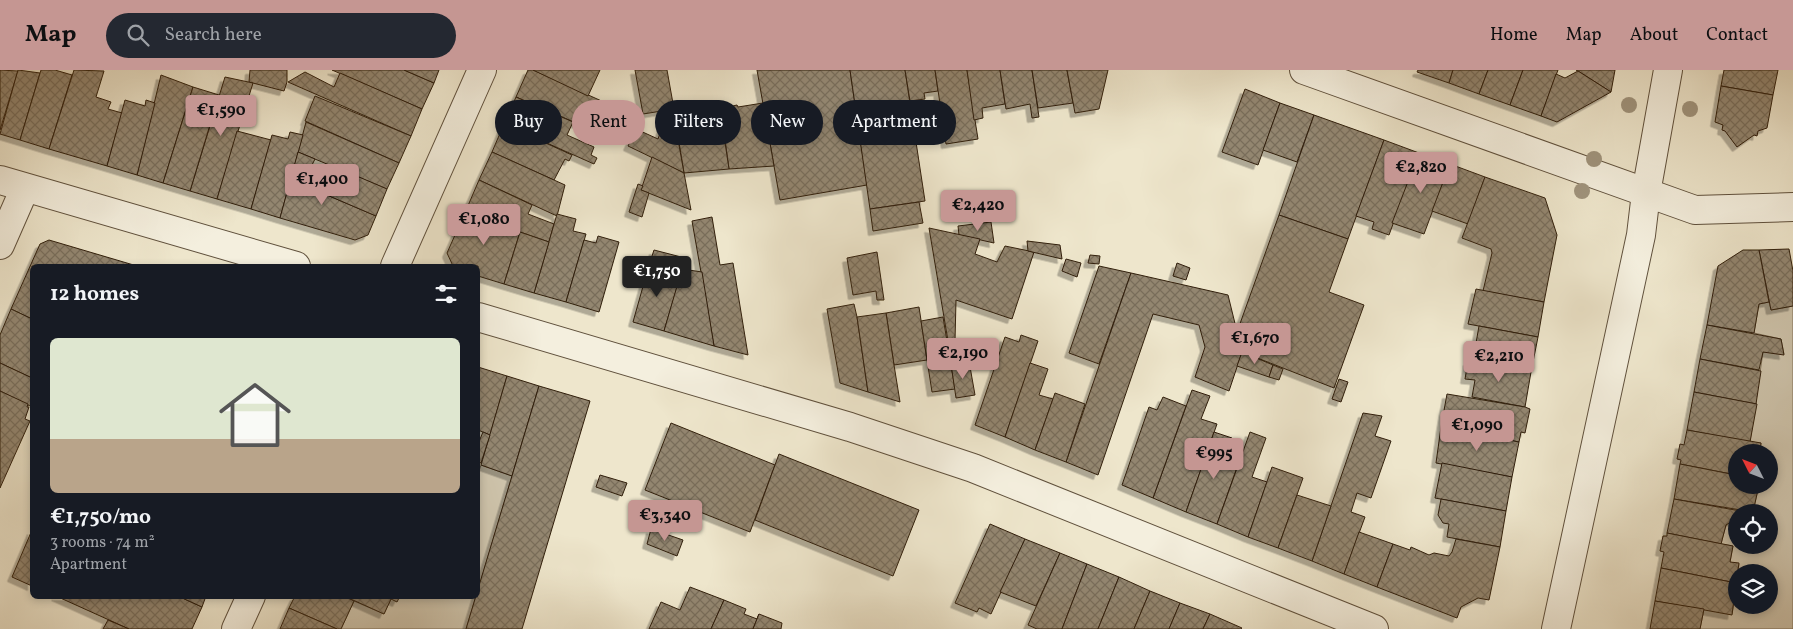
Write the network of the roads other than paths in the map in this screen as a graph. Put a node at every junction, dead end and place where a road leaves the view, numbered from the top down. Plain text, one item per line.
1 (482, 70) edge
2 (1304, 70) edge
3 (1668, 70) edge
4 (13, 184) edge
5 (1646, 193) junction
6 (1793, 207) edge
7 (0, 245) edge
8 (289, 264) edge
9 (396, 264) edge
10 (480, 318) edge
11 (250, 599) edge
12 (236, 629) edge
13 (1374, 629) edge
14 (1556, 629) edge

1 - 9 street
2 - 5 street
3 - 5 street
4 - 7 street
4 - 8 street
5 - 6 street
5 - 14 street
10 - 13 street
11 - 12 street

